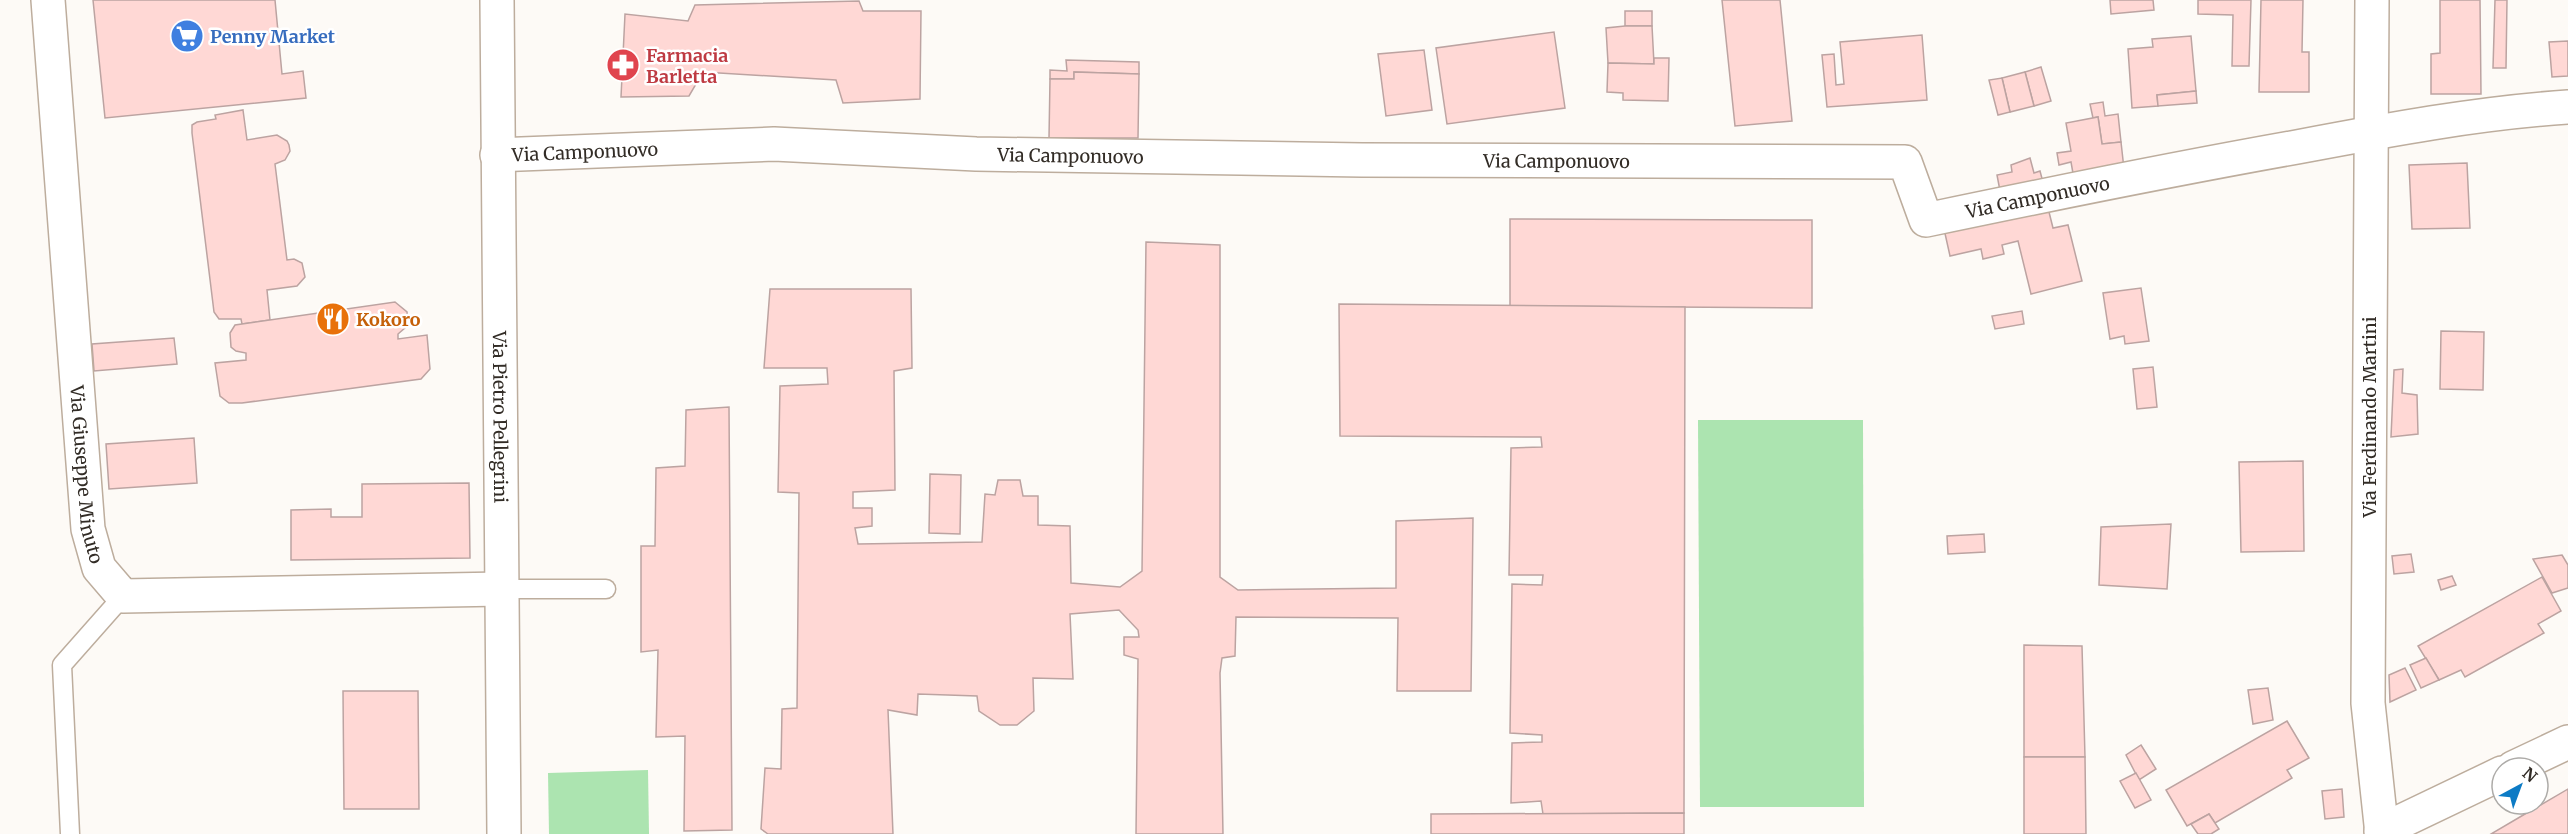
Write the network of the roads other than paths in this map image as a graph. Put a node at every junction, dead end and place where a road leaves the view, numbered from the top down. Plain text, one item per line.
1 (48, 0) edge
2 (497, 0) edge
3 (2372, 0) edge
4 (2568, 107) edge
5 (2370, 134) junction
6 (497, 155) junction
7 (502, 589) junction
8 (606, 589) dead end
9 (123, 596) junction
10 (2568, 742) edge
11 (2538, 756) edge
12 (2490, 779) edge
13 (2382, 832) edge
14 (70, 834) edge
15 (504, 834) edge

1 - 9 street, Via Giuseppe Minuto
2 - 6 street, Via Pietro Pellegrini
3 - 5 street, Via Ferdinando Martini
4 - 5 street, Via Camponuovo
5 - 6 street, Via Camponuovo
5 - 13 street, Via Ferdinando Martini
6 - 7 street, Via Pietro Pellegrini
7 - 8 lane
7 - 9 street
7 - 15 street, Via Pietro Pellegrini
9 - 14 lane
10 - 11 street
12 - 13 street

